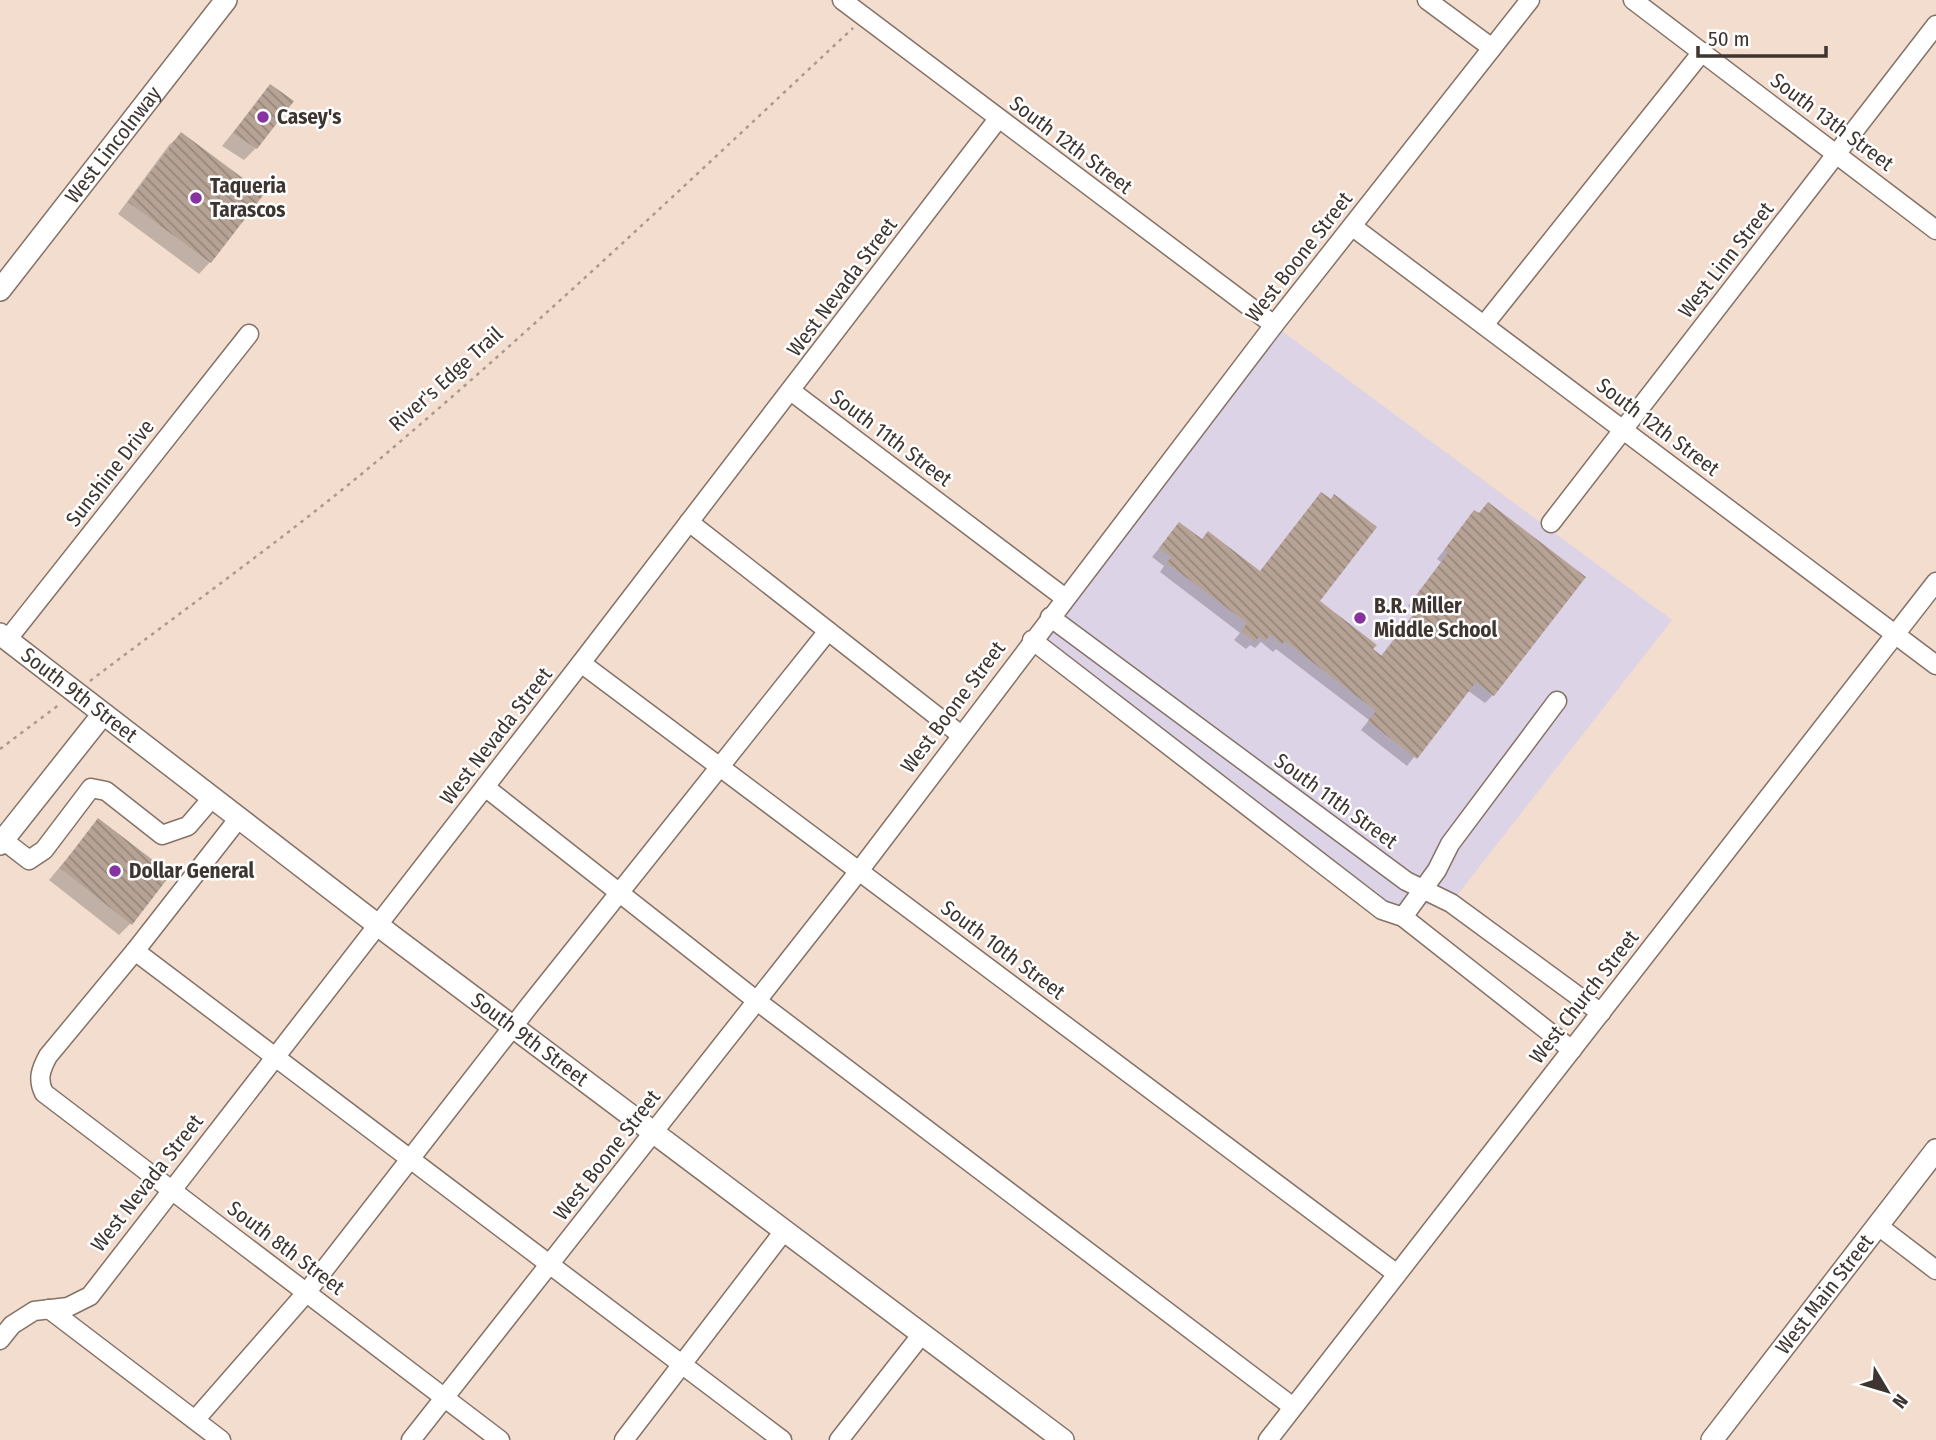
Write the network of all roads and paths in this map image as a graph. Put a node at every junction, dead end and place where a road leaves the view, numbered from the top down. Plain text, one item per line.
1 (226, 0) edge
2 (842, 0) edge
3 (1427, 0) edge
4 (1530, 0) edge
5 (1633, 0) edge
6 (865, 17) junction
7 (1936, 25) edge
8 (1492, 48) junction
9 (1702, 52) junction
10 (998, 119) junction
11 (1837, 155) junction
12 (1353, 227) junction
13 (1936, 230) edge
14 (0, 290) edge
15 (1274, 325) junction
16 (1484, 326) junction
17 (249, 334) dead end
18 (791, 390) junction
19 (1623, 429) junction
20 (689, 522) junction
21 (1550, 523) dead end
22 (1936, 582) edge
23 (1065, 597) junction
24 (1050, 617) junction
25 (828, 631) junction
26 (1895, 634) junction
27 (4, 637) edge
28 (1032, 640) junction
29 (581, 663) junction
30 (1936, 665) edge
31 (75, 692) junction
32 (1557, 701) dead end
33 (103, 715) junction
34 (961, 735) junction
35 (0, 749) edge
36 (719, 766) junction
37 (485, 787) junction
38 (212, 798) junction
39 (239, 818) junction
40 (1, 842) edge
41 (859, 871) junction
42 (1423, 888) junction
43 (620, 892) junction
44 (1403, 917) junction
45 (378, 925) junction
46 (135, 951) junction
47 (757, 1001) junction
48 (1601, 1013) junction
49 (513, 1027) junction
50 (1572, 1050) junction
51 (275, 1057) junction
52 (654, 1133) junction
53 (1936, 1150) edge
54 (410, 1159) junction
55 (171, 1189) junction
56 (1877, 1225) junction
57 (784, 1231) junction
58 (550, 1264) junction
59 (1936, 1270) edge
60 (1397, 1274) junction
61 (306, 1293) junction
62 (49, 1309) junction
63 (922, 1334) junction
64 (0, 1339) edge
65 (682, 1364) junction
66 (444, 1397) junction
67 (1293, 1408) junction
68 (195, 1420) junction
69 (1058, 1439) edge
70 (221, 1440) edge
71 (411, 1440) edge
72 (500, 1440) edge
73 (624, 1440) edge
74 (782, 1440) edge
75 (839, 1440) edge
76 (1268, 1440) edge
77 (1712, 1440) edge

1 - 14 main road, West Lincolnway
2 - 6 street, South 12th Street
3 - 8 street
4 - 8 street, West Boone Street
5 - 9 street, South 13th Street
6 - 10 street, South 12th Street
6 - 31 path, River's Edge Trail
7 - 11 street, West Linn Street
8 - 12 street, West Boone Street
9 - 11 street, South 13th Street
9 - 16 street
10 - 15 street, South 12th Street
10 - 18 street, West Nevada Street
11 - 13 street, South 13th Street
11 - 19 street, West Linn Street
12 - 15 street, West Boone Street
12 - 16 street, South 12th Street
15 - 23 street, West Boone Street
16 - 19 street, South 12th Street
17 - 27 street, Sunshine Drive
18 - 20 street, West Nevada Street
18 - 23 street, South 11th Street
19 - 21 street, West Linn Street
19 - 26 street, South 12th Street
20 - 25 street
20 - 29 street, West Nevada Street
22 - 26 street, West Church Street
23 - 24 street, West Boone Street
24 - 28 street, West Boone Street
24 - 42 street, South 11th Street
25 - 34 street
25 - 36 street
26 - 30 street, South 12th Street
26 - 48 street, West Church Street
27 - 31 main road, South 9th Street
28 - 34 street, West Boone Street
28 - 44 street
29 - 36 street, South 10th Street
29 - 37 street, West Nevada Street
31 - 33 main road, South 9th Street
31 - 35 path, River's Edge Trail
32 - 42 street
33 - 38 main road, South 9th Street
33 - 40 main road
34 - 41 street, West Boone Street
36 - 41 street, South 10th Street
36 - 43 street
37 - 43 street
37 - 45 street, West Nevada Street
38 - 39 main road, South 9th Street
38 - 40 street
39 - 45 main road, South 9th Street
39 - 46 street
41 - 47 street, West Boone Street
41 - 60 street, South 10th Street
42 - 44 street
42 - 48 street, South 11th Street
43 - 47 street
43 - 49 street
44 - 50 street
45 - 49 main road, South 9th Street
45 - 51 street, West Nevada Street
46 - 51 street
46 - 55 street, South 8th Street
47 - 52 street, West Boone Street
47 - 67 street
48 - 50 street, West Church Street
49 - 52 main road, South 9th Street
49 - 54 street
50 - 60 street, West Church Street
51 - 54 street
51 - 55 street, West Nevada Street
52 - 57 main road, South 9th Street
52 - 58 street, West Boone Street
53 - 56 main road, West Main Street
54 - 58 street
54 - 61 street
55 - 61 street, South 8th Street
55 - 62 street, West Nevada Street
56 - 59 street
56 - 77 main road, West Main Street
57 - 63 main road, South 9th Street
57 - 65 street
58 - 65 street
58 - 66 street, West Boone Street
60 - 67 street, West Church Street
61 - 66 street, South 8th Street
61 - 68 street
62 - 64 street, West Nevada Street
62 - 68 street
63 - 69 main road, South 9th Street
63 - 75 street
65 - 73 street
65 - 74 street
66 - 71 street, West Boone Street
66 - 72 street, South 8th Street
67 - 76 street, West Church Street
68 - 70 street

